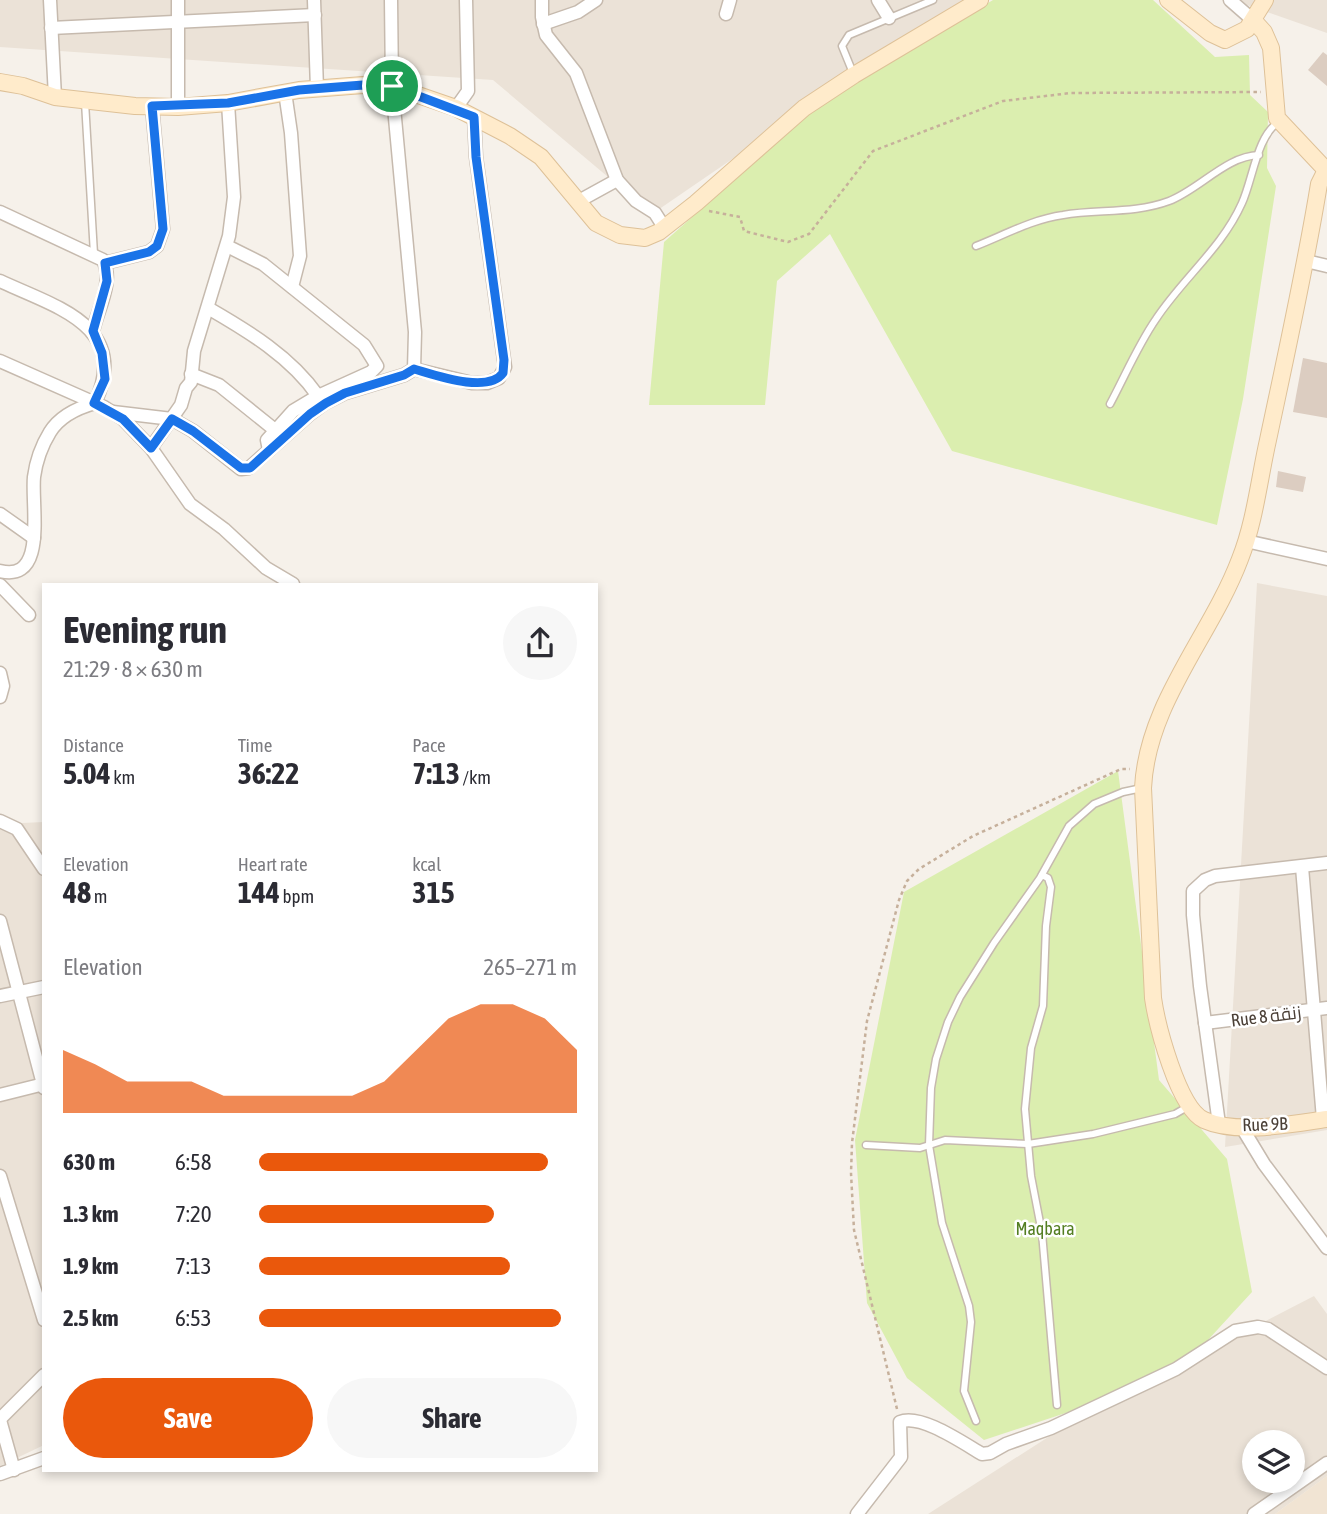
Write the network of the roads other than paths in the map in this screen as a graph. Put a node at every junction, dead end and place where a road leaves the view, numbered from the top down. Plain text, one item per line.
1 (50, 0) edge
2 (178, 0) edge
3 (314, 0) edge
4 (391, 0) edge
5 (466, 0) edge
6 (542, 0) edge
7 (596, 0) edge
8 (730, 0) edge
9 (878, 0) edge
10 (933, 0) edge
11 (1168, 0) edge
12 (1230, 0) edge
13 (1265, 0) edge
14 (975, 1) edge
15 (726, 14) dead end
16 (315, 15) junction
17 (889, 18) junction
18 (1254, 21) junction
19 (177, 23) junction
20 (543, 24) junction
21 (51, 27) junction
22 (854, 75) junction
23 (0, 82) edge
24 (392, 86) junction
25 (317, 89) junction
26 (285, 92) junction
27 (55, 97) junction
28 (84, 100) junction
29 (228, 103) junction
30 (152, 106) junction
31 (178, 107) junction
32 (456, 108) junction
33 (474, 117) junction
34 (1279, 122) junction
35 (1259, 155) junction
36 (1326, 169) edge
37 (617, 180) junction
38 (578, 202) junction
39 (0, 212) edge
40 (659, 232) junction
41 (227, 246) junction
42 (976, 246) dead end
43 (94, 254) junction
44 (1306, 261) junction
45 (105, 263) junction
46 (1327, 266) edge
47 (0, 281) edge
48 (292, 287) junction
49 (208, 308) junction
50 (93, 331) junction
51 (0, 361) edge
52 (414, 369) junction
53 (191, 374) junction
54 (318, 396) junction
55 (94, 403) junction
56 (1110, 404) dead end
57 (113, 412) junction
58 (172, 419) junction
59 (275, 430) junction
60 (151, 448) junction
61 (269, 450) junction
62 (0, 514) edge
63 (34, 538) junction
64 (1246, 541) junction
65 (1327, 559) edge
66 (0, 571) edge
67 (291, 583) edge
68 (0, 585) edge
69 (29, 615) dead end
70 (0, 673) edge
71 (0, 697) edge
72 (1143, 788) junction
73 (0, 821) edge
74 (1327, 863) edge
75 (42, 866) edge
76 (1302, 867) junction
77 (1042, 875) junction
78 (0, 921) edge
79 (42, 987) edge
80 (18, 992) junction
81 (0, 996) edge
82 (1321, 1009) edge
83 (1205, 1023) junction
84 (42, 1082) edge
85 (42, 1086) edge
86 (0, 1096) edge
87 (1189, 1106) junction
88 (1325, 1119) edge
89 (1211, 1122) junction
90 (1241, 1126) junction
91 (1028, 1144) junction
92 (866, 1145) dead end
93 (929, 1145) junction
94 (0, 1175) edge
95 (1327, 1248) edge
96 (42, 1313) edge
97 (1327, 1368) edge
98 (42, 1377) edge
99 (1057, 1405) dead end
100 (0, 1420) edge
101 (976, 1421) dead end
102 (42, 1459) edge
103 (1327, 1463) edge
104 (14, 1470) junction
105 (0, 1474) edge
106 (857, 1514) edge
107 (1254, 1514) edge

1 - 21 street
2 - 19 street
3 - 16 street
4 - 24 street
5 - 32 street
6 - 20 street
7 - 20 street
8 - 15 street
9 - 17 street
10 - 17 lane
11 - 18 street
12 - 18 street
13 - 18 street
14 - 22 street
16 - 19 street
16 - 25 street
17 - 22 lane
18 - 34 street
19 - 21 street
19 - 31 street
20 - 37 street
21 - 27 street
22 - 40 street
23 - 27 street
24 - 25 street
24 - 32 street
24 - 52 street
25 - 26 street
26 - 29 street
26 - 48 street
27 - 28 street
28 - 30 street
28 - 43 lane
29 - 31 street
29 - 41 street
30 - 31 street
30 - 45 street
32 - 33 street
33 - 38 street
33 - 52 street
34 - 35 lane
34 - 36 street
35 - 42 lane
35 - 56 lane
36 - 44 street
37 - 38 street
37 - 40 street
38 - 40 street
39 - 43 street
41 - 48 street
41 - 49 street
43 - 45 street
44 - 46 street
44 - 64 street
45 - 50 street
47 - 50 street
48 - 54 street
49 - 53 street
49 - 54 street
50 - 55 street
51 - 55 street
52 - 61 street
53 - 58 street
53 - 59 street
54 - 59 street
55 - 57 street
55 - 63 street
57 - 58 street
57 - 60 street
58 - 60 street
58 - 61 street
59 - 61 street
60 - 67 street
62 - 63 street
63 - 66 street
64 - 65 street
64 - 72 street
68 - 69 street
70 - 71 street
72 - 77 lane
72 - 87 street
73 - 75 street
74 - 76 street
76 - 82 street
76 - 83 street
77 - 91 lane
77 - 93 lane
78 - 80 street
79 - 80 street
80 - 81 street
80 - 84 street
82 - 83 street, Rue 8 زنقة
82 - 88 street
83 - 89 street
85 - 86 street
87 - 89 street
87 - 91 lane
88 - 90 street, Rue 9B
89 - 90 street, Rue 9B
90 - 95 street
91 - 93 lane
91 - 99 lane
92 - 93 lane
93 - 101 lane
94 - 96 street
97 - 106 street
98 - 100 street
100 - 104 street
102 - 104 street
103 - 107 street
104 - 105 street

